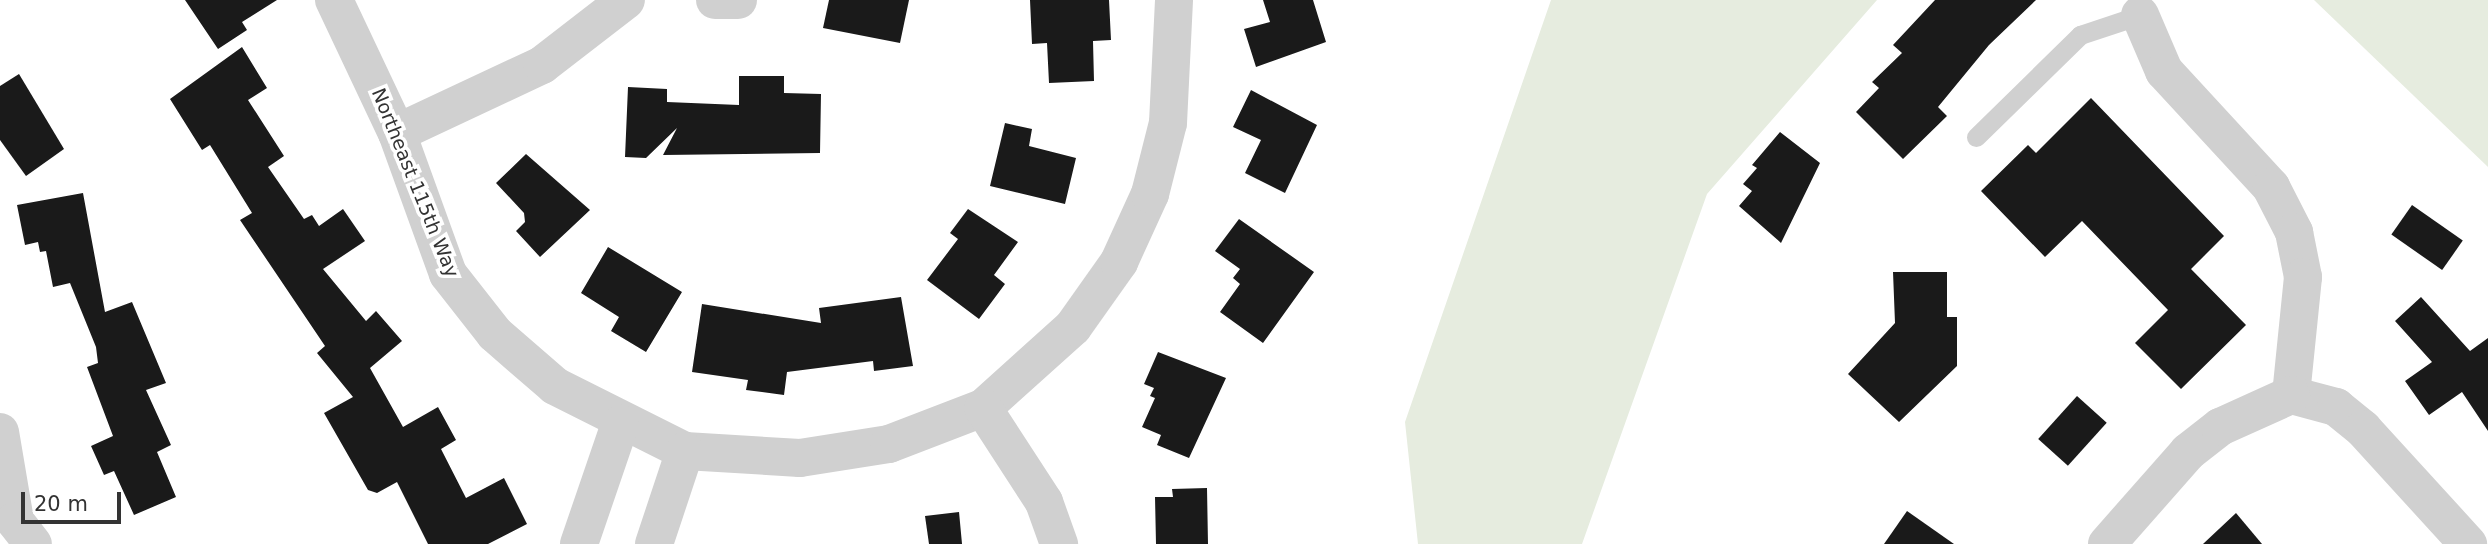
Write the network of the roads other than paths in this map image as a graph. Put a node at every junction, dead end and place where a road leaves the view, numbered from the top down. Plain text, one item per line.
1 (334, 0) edge
2 (626, 0) edge
3 (715, 0) edge
4 (738, 0) edge
5 (1174, 0) edge
6 (2140, 15) joint
7 (397, 133) junction
8 (1976, 137) dead end
9 (2291, 395) junction
10 (983, 408) junction
11 (620, 424) junction
12 (0, 432) edge
13 (685, 451) junction
14 (16, 527) edge
15 (579, 544) edge
16 (654, 544) edge
17 (1059, 544) edge
18 (2107, 544) edge
19 (2468, 544) edge

1 - 7 street, Northeast 115th Way
2 - 7 street
3 - 4 street
5 - 10 street
6 - 8 lane
6 - 9 street
7 - 11 street, Northeast 115th Way
9 - 18 street
9 - 19 street
10 - 13 street, Northeast 115th Way
10 - 17 street
11 - 13 street, Northeast 115th Way
11 - 15 street
12 - 14 street
13 - 16 street

